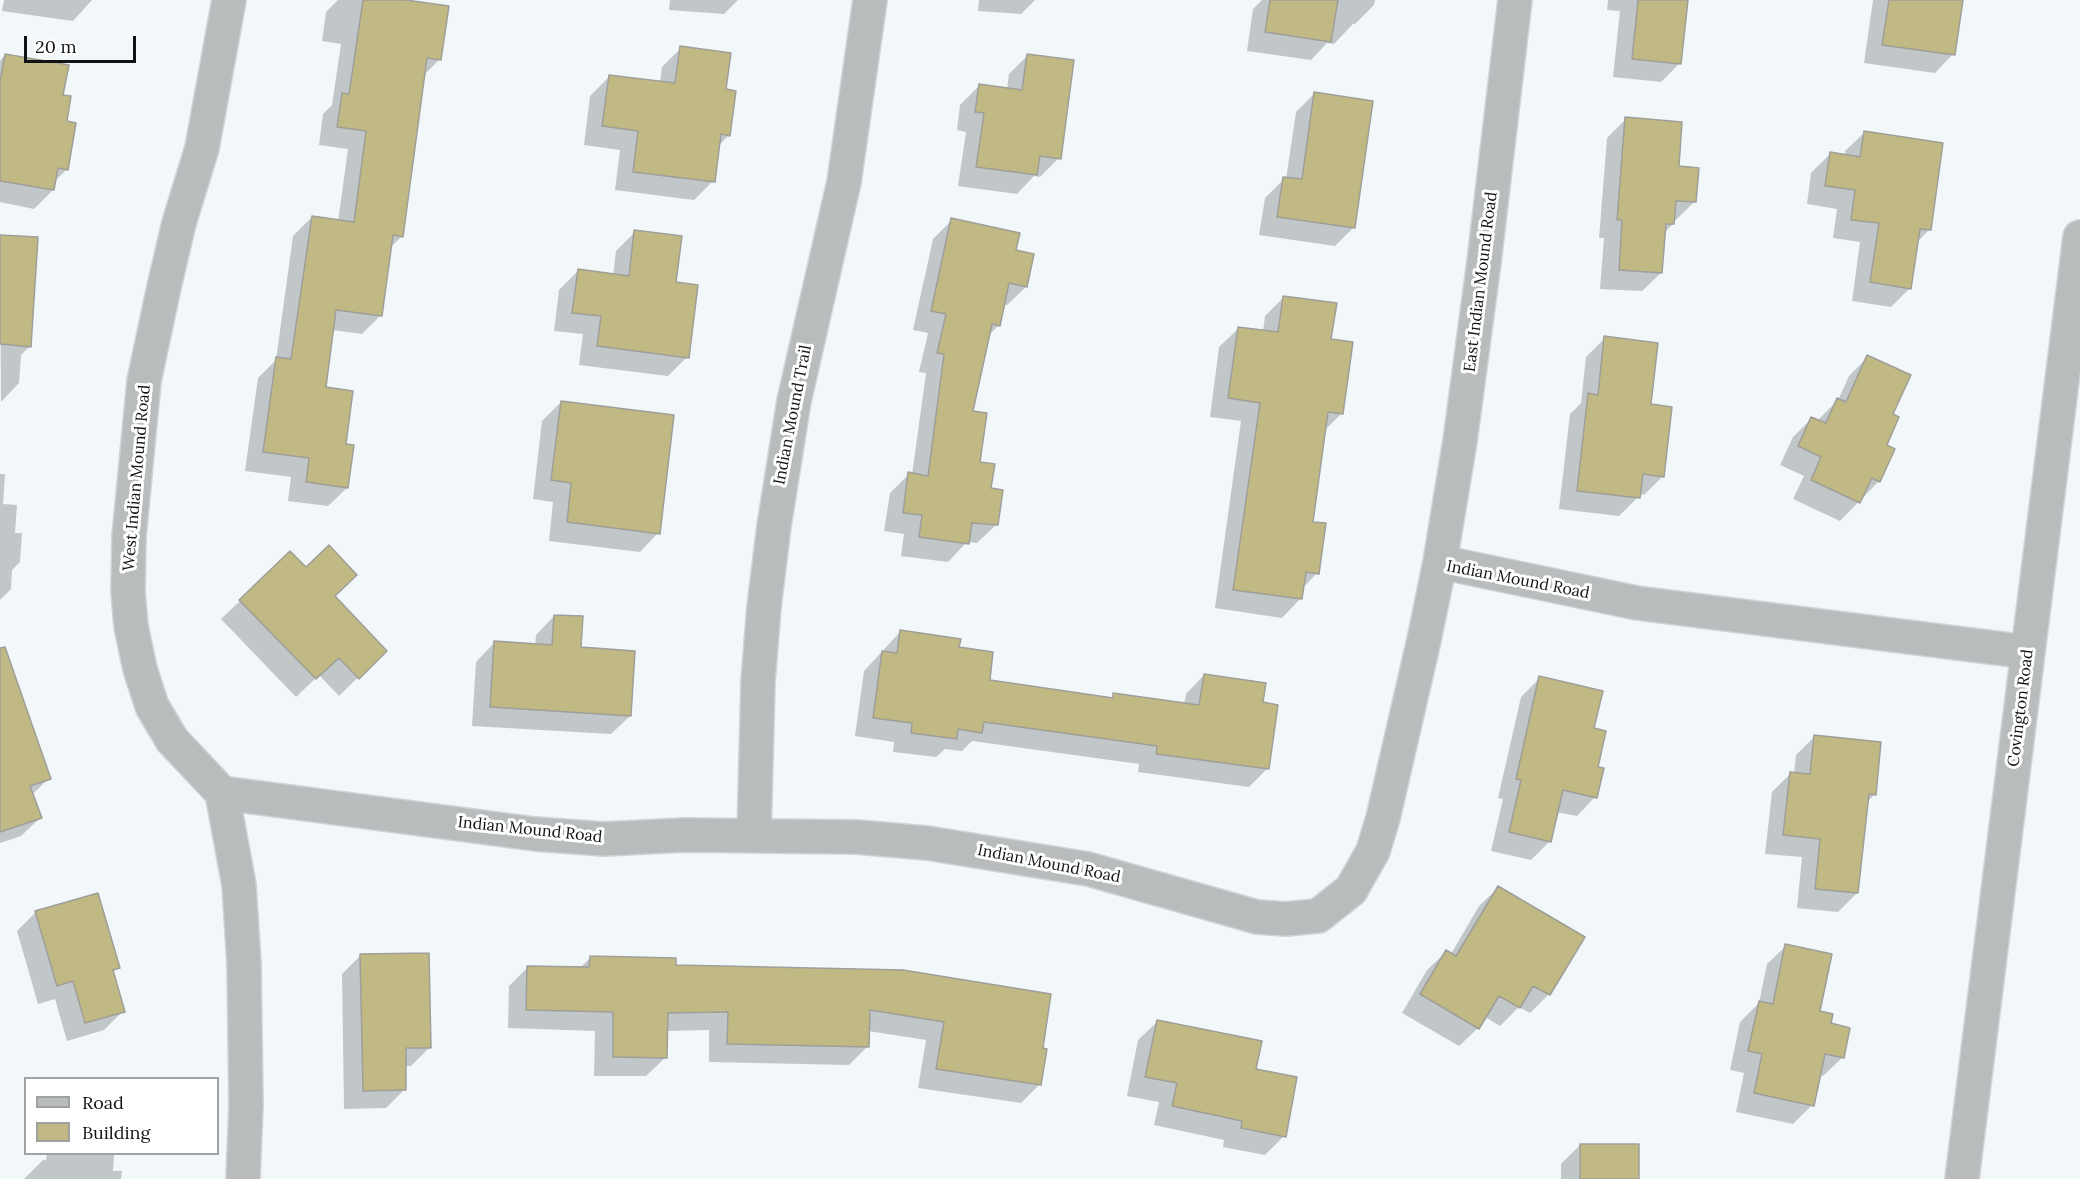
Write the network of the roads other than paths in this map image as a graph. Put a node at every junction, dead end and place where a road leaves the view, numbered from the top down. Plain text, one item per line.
1 (229, 0) edge
2 (870, 0) edge
3 (1515, 0) edge
4 (2080, 237) edge
5 (1440, 562) junction
6 (2028, 652) junction
7 (222, 793) junction
8 (754, 835) junction
9 (243, 1179) edge
10 (1962, 1179) edge

1 - 7 street, West Indian Mound Road
2 - 8 street, Indian Mound Trail
3 - 5 street, East Indian Mound Road
4 - 6 street, Covington Road
5 - 6 street, Indian Mound Road
5 - 8 street, Indian Mound Road
6 - 10 street, Covington Road
7 - 8 street, Indian Mound Road
7 - 9 street

